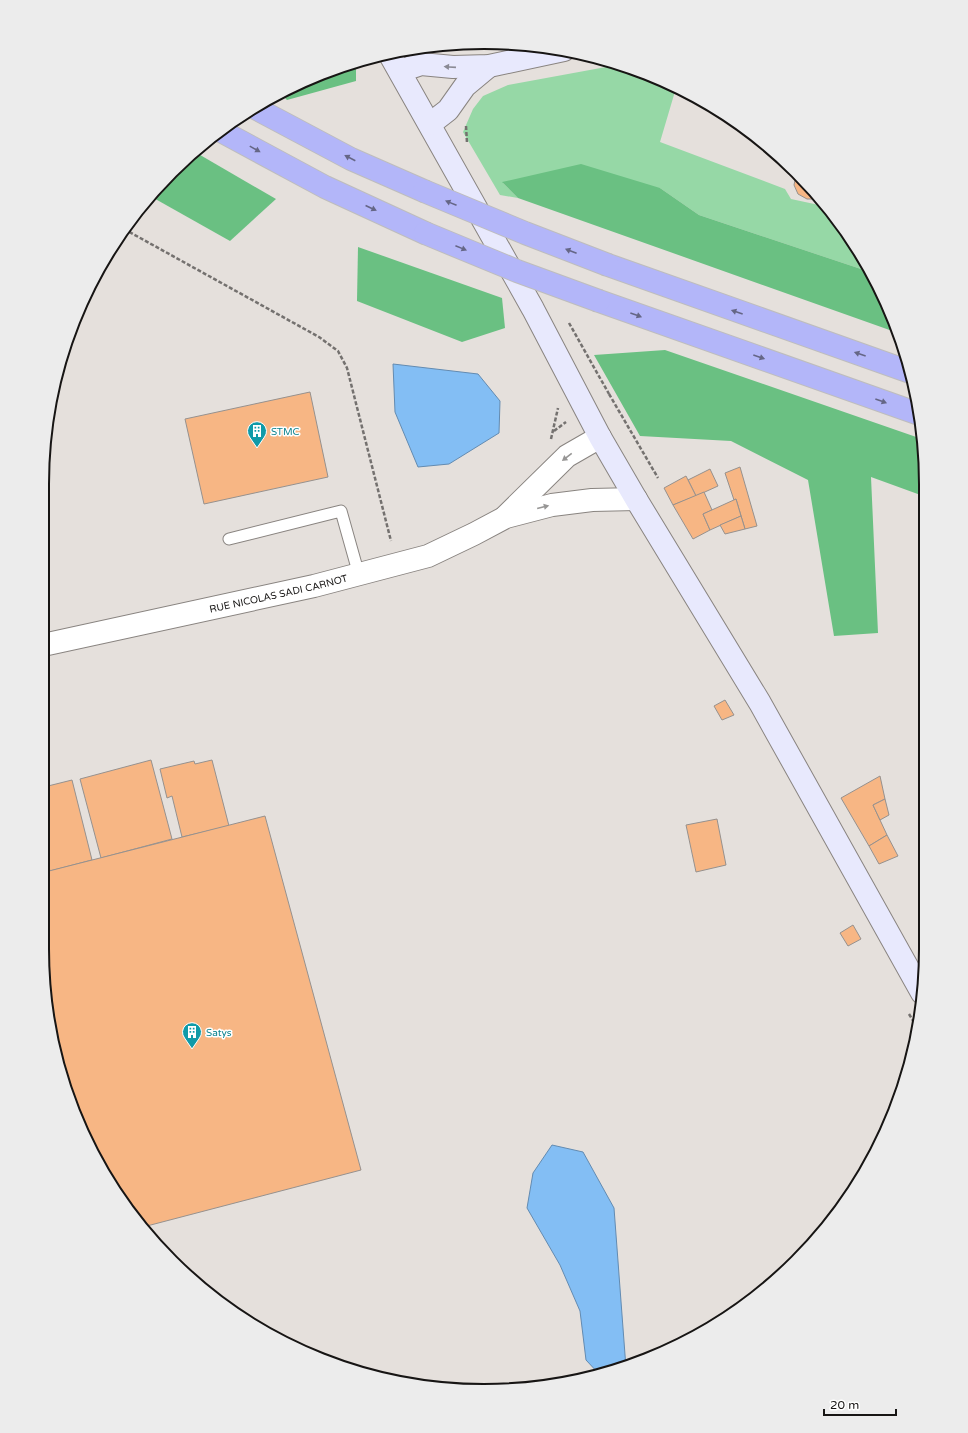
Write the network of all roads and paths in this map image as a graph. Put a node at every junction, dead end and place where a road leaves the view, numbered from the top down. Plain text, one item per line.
1 (546, 54) edge
2 (395, 62) edge
3 (489, 66) junction
4 (260, 111) edge
5 (430, 124) junction
6 (226, 134) edge
7 (129, 232) edge
8 (904, 370) edge
9 (558, 406) dead end
10 (586, 409) junction
11 (913, 412) edge
12 (600, 436) junction
13 (550, 445) dead end
14 (658, 478) dead end
15 (636, 499) junction
16 (506, 517) junction
17 (229, 540) dead end
18 (392, 543) dead end
19 (359, 574) junction
20 (49, 644) edge
21 (917, 984) edge

1 - 3 street
3 -> 2 street
2 - 5 street
3 - 5 street
8 -> 4 highway, bridge
5 - 10 street
6 -> 11 highway, bridge
7 - 18 path
9 - 13 path
10 - 12 street
10 - 14 path
12 - 15 street
12 -> 16 street
16 -> 15 street
15 - 21 street
16 - 19 street, RUE NICOLAS SADI CARNOT
17 - 19 lane
19 - 20 street, RUE NICOLAS SADI CARNOT

